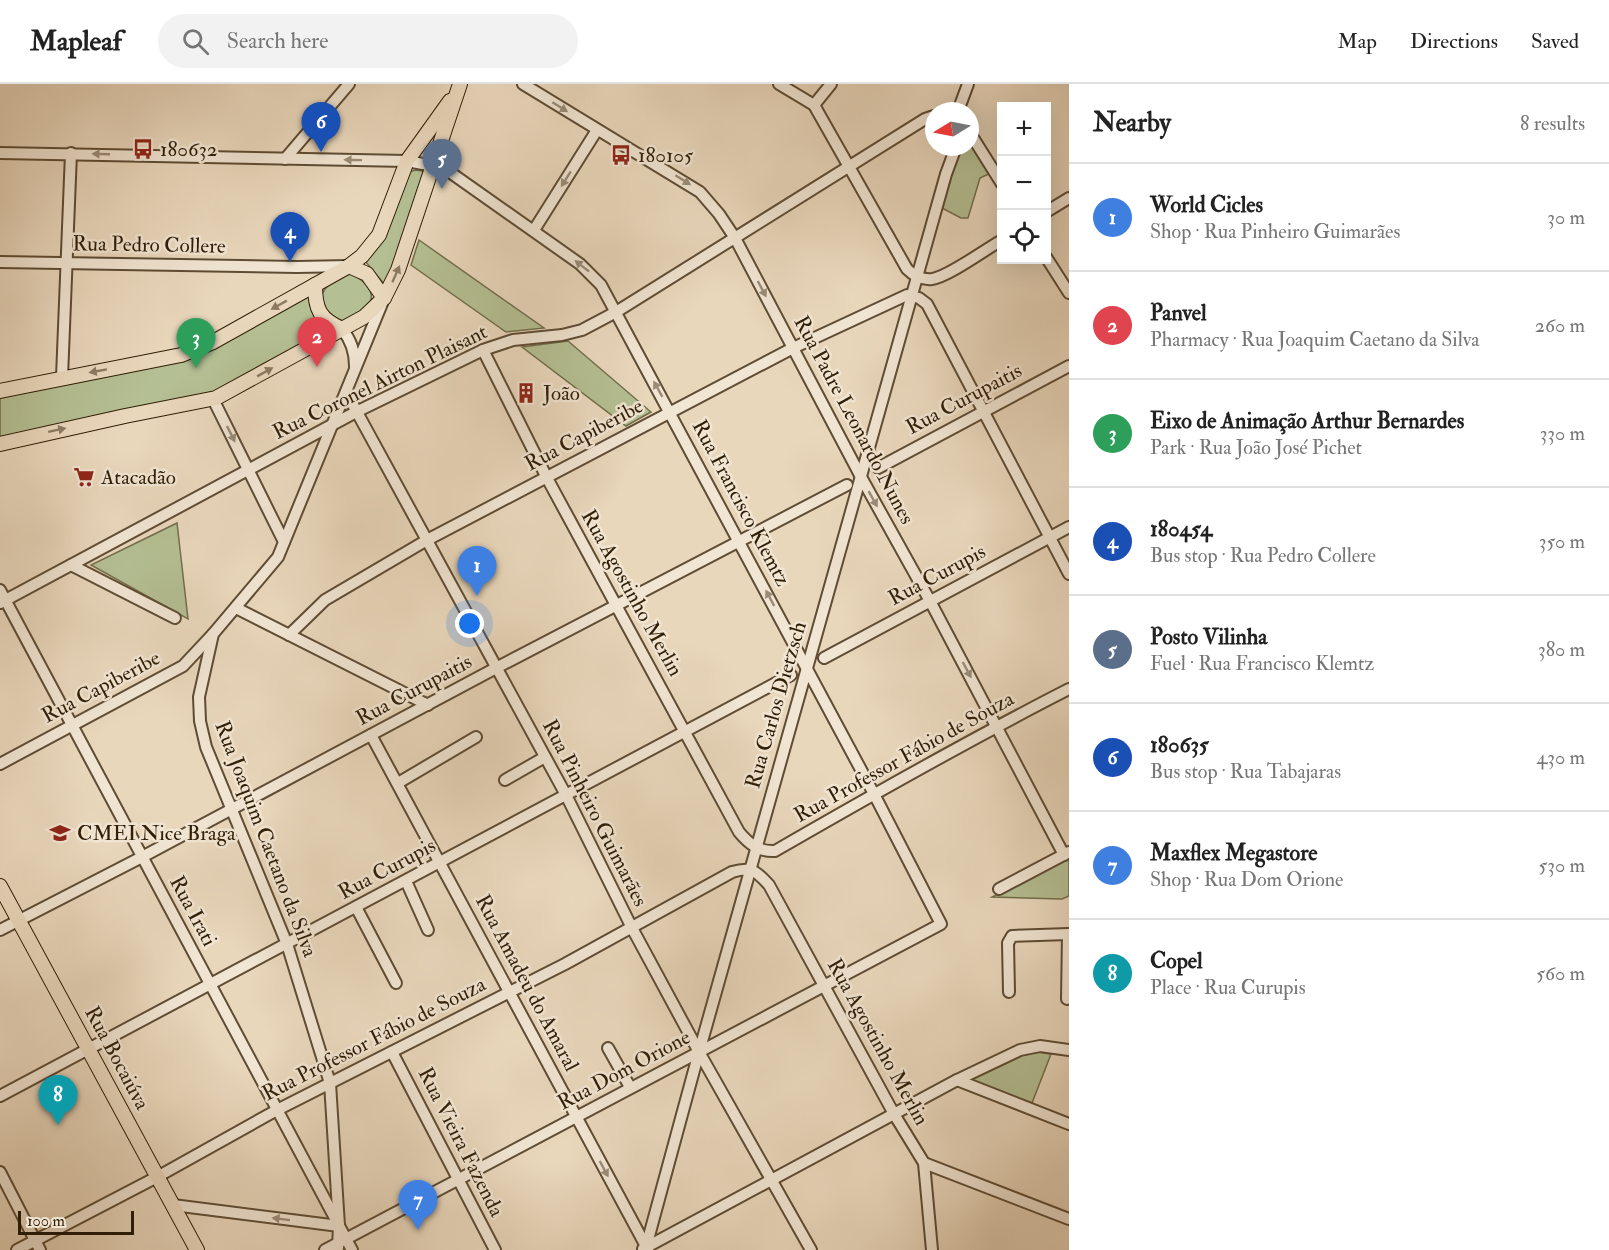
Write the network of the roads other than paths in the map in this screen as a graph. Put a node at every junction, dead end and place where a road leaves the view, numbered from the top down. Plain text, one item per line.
1 (349, 84) edge
2 (523, 84) edge
3 (779, 84) edge
4 (831, 84) edge
5 (970, 84) edge
6 (460, 86) edge
7 (964, 102) edge
8 (814, 105) junction
9 (925, 119) edge
10 (597, 130) junction
11 (0, 153) edge
12 (70, 153) junction
13 (979, 153) edge
14 (953, 156) edge
15 (285, 159) junction
16 (407, 161) junction
17 (434, 165) junction
18 (849, 166) junction
19 (997, 177) edge
20 (1069, 198) edge
21 (1050, 210) edge
22 (534, 230) junction
23 (735, 238) junction
24 (997, 243) edge
25 (0, 262) edge
26 (68, 263) junction
27 (1051, 264) edge
28 (349, 266) junction
29 (297, 267) junction
30 (917, 277) junction
31 (315, 285) junction
32 (1069, 293) edge
33 (912, 296) junction
34 (384, 298) junction
35 (616, 312) junction
36 (342, 329) junction
37 (793, 348) junction
38 (483, 350) junction
39 (1069, 366) edge
40 (355, 369) junction
41 (62, 377) junction
42 (0, 391) edge
43 (346, 392) junction
44 (213, 399) junction
45 (670, 411) junction
46 (356, 412) junction
47 (984, 412) junction
48 (333, 425) junction
49 (0, 444) edge
50 (878, 468) dead end
51 (249, 470) junction
52 (861, 477) junction
53 (547, 478) junction
54 (847, 485) dead end
55 (1069, 527) edge
56 (1050, 538) junction
57 (427, 540) junction
58 (739, 541) junction
59 (284, 542) junction
60 (71, 565) junction
61 (1069, 574) edge
62 (0, 590) edge
63 (930, 601) junction
64 (3, 602) edge
65 (616, 605) junction
66 (236, 608) junction
67 (175, 618) dead end
68 (213, 634) junction
69 (289, 634) junction
70 (824, 658) dead end
71 (496, 668) junction
72 (807, 668) junction
73 (791, 675) dead end
74 (1069, 689) edge
75 (428, 705) junction
76 (72, 725) junction
77 (997, 726) junction
78 (686, 732) junction
79 (371, 735) junction
80 (476, 736) dead end
81 (545, 757) junction
82 (0, 764) edge
83 (505, 780) dead end
84 (398, 783) junction
85 (874, 794) junction
86 (566, 795) junction
87 (230, 810) junction
88 (756, 848) junction
89 (1066, 853) edge
90 (142, 857) junction
91 (441, 862) junction
92 (751, 869) junction
93 (405, 881) junction
94 (0, 886) edge
95 (999, 889) dead end
96 (356, 907) junction
97 (18, 920) junction
98 (941, 924) joint
99 (632, 928) junction
100 (0, 930) edge
101 (428, 930) dead end
102 (1068, 934) edge
103 (287, 944) junction
104 (396, 983) dead end
105 (211, 985) junction
106 (824, 986) junction
107 (510, 992) junction
108 (1009, 992) dead end
109 (1067, 999) dead end
110 (608, 1048) dead end
111 (89, 1050) junction
112 (1069, 1050) edge
113 (392, 1052) junction
114 (699, 1052) junction
115 (957, 1080) junction
116 (330, 1083) junction
117 (630, 1087) junction
118 (0, 1096) edge
119 (277, 1110) junction
120 (894, 1114) junction
121 (576, 1117) junction
122 (1069, 1124) edge
123 (924, 1163) junction
124 (0, 1172) edge
125 (158, 1177) junction
126 (458, 1179) junction
127 (771, 1180) junction
128 (0, 1197) edge
129 (13, 1197) junction
130 (173, 1205) junction
131 (1069, 1219) edge
132 (339, 1226) junction
133 (340, 1244) edge
134 (38, 1245) edge
135 (645, 1249) edge
136 (17, 1250) edge
137 (197, 1250) edge
138 (325, 1250) edge
139 (352, 1250) edge
140 (495, 1250) edge
141 (811, 1250) edge
142 (932, 1250) edge

1 - 15 street
2 -> 10 street, Rua Padre Leonardo Nunes
3 - 8 street
4 - 8 street
5 - 7 street
6 - 16 main road
6 - 17 main road
8 - 18 street
9 - 18 street, Rua Coronel Airton Plaisant
10 -> 22 street
10 -> 23 street, Rua Padre Leonardo Nunes
11 - 12 street, Rua Francisco Klemtz
15 -> 12 street, Rua Francisco Klemtz
12 - 26 street
13 - 19 street
14 - 30 street, Rua Carlos Dietzsch
16 -> 15 street, Rua Francisco Klemtz
16 - 17 street, Rua Francisco Klemtz
16 - 28 main road
17 - 22 street, Rua Francisco Klemtz
34 -> 17 main road
18 - 23 street, Rua Coronel Airton Plaisant
18 - 30 street
20 - 21 street
35 -> 22 street, Rua Francisco Klemtz
23 - 35 street, Rua Coronel Airton Plaisant
23 -> 37 street, Rua Padre Leonardo Nunes
24 - 30 street
25 - 26 street, Rua Pedro Collere
26 - 29 street, Rua Pedro Collere
26 - 41 street
27 - 32 street
28 - 29 street, Rua Pedro Collere
28 - 31 main road
28 - 34 main road
29 - 31 street
30 - 33 street, Rua Carlos Dietzsch
31 - 36 main road
31 -> 41 main road
33 - 37 street, Rua Capiberibe
33 - 47 street
33 - 52 street, Rua Carlos Dietzsch
34 - 36 main road
34 - 40 street, Rua Joaquim Caetano da Silva
35 - 38 street, Rua Coronel Airton Plaisant
45 -> 35 street, Rua Francisco Klemtz
36 - 40 street
44 -> 36 main road
37 - 45 street, Rua Capiberibe
37 - 52 street, Rua Padre Leonardo Nunes
38 - 46 street, Rua Coronel Airton Plaisant
38 - 53 street, Rua Agostinho Merlin
39 - 47 street, Rua Curupaitis
40 - 43 street, Rua Joaquim Caetano da Silva
41 - 42 main road
43 - 46 street, Rua Pinheiro Guimarães
43 - 48 street, Rua Joaquim Caetano da Silva
49 -> 44 main road
44 -> 51 street
45 - 53 street, Rua Capiberibe
45 - 58 street, Rua Francisco Klemtz
46 - 48 street, Rua Coronel Airton Plaisant
46 - 57 street, Rua Pinheiro Guimarães
47 - 50 street, Rua Curupaitis
47 - 56 street
48 - 51 street, Rua Coronel Airton Plaisant
48 - 59 street, Rua Joaquim Caetano da Silva
51 - 59 street
51 - 60 street, Rua Coronel Airton Plaisant
52 -> 63 street, Rua Padre Leonardo Nunes
52 - 72 street, Rua Carlos Dietzsch
53 - 57 street, Rua Capiberibe
53 - 65 street, Rua Agostinho Merlin
54 - 58 street, Rua Curupaitis
55 - 56 street, Rua Curupis
56 - 61 street
56 - 63 street, Rua Curupis
57 - 69 street, Rua Capiberibe
57 - 71 street, Rua Pinheiro Guimarães
58 - 65 street, Rua Curupaitis
72 -> 58 street, Rua Francisco Klemtz
59 - 66 street, Rua Joaquim Caetano da Silva
60 - 64 street, Rua Coronel Airton Plaisant
60 - 67 street
62 - 64 street, Rua Irati
63 - 70 street, Rua Curupis
63 -> 77 street, Rua Padre Leonardo Nunes
64 - 76 street, Rua Irati
65 - 71 street, Rua Curupaitis
65 - 78 street, Rua Agostinho Merlin
66 - 68 street, Rua Joaquim Caetano da Silva
66 - 69 street
68 - 76 street, Rua Capiberibe
68 - 87 street, Rua Joaquim Caetano da Silva
69 - 75 street
71 - 75 street, Rua Curupaitis
71 - 81 street, Rua Pinheiro Guimarães
72 - 85 street, Rua Francisco Klemtz
72 - 88 street, Rua Carlos Dietzsch
73 - 78 street, Rua Curupis
74 - 77 street, Rua Professor Fábio de Souza
75 - 79 street, Rua Curupaitis
76 - 82 street, Rua Capiberibe
76 - 90 street, Rua Irati
77 - 85 street, Rua Professor Fábio de Souza
77 - 89 street, Rua Padre Leonardo Nunes
78 - 86 street, Rua Curupis
78 - 88 street, Rua Agostinho Merlin
79 - 84 street, Rua Amadeu do Amaral
79 - 87 street, Rua Curupaitis
80 - 84 street
81 - 83 street
81 - 86 street, Rua Pinheiro Guimarães
84 - 91 street, Rua Amadeu do Amaral
85 - 88 street, Rua Professor Fábio de Souza
85 - 98 street, Rua Francisco Klemtz
86 - 91 street, Rua Curupis
86 - 99 street, Rua Pinheiro Guimarães
87 - 90 street, Rua Curupaitis
87 - 103 street, Rua Joaquim Caetano da Silva
88 - 92 street, Rua Carlos Dietzsch
89 - 95 street
90 - 97 street, Rua Curupaitis
90 - 105 street, Rua Irati
91 - 93 street, Rua Curupis
91 - 107 street, Rua Amadeu do Amaral
92 - 99 street, Rua Professor Fábio de Souza
92 - 106 street, Rua Agostinho Merlin
92 - 114 street, Rua Carlos Dietzsch
93 - 96 street, Rua Curupis
93 - 101 street
94 - 97 main road, Rua Bocaiúva
96 - 103 street, Rua Curupis
96 - 104 street
97 - 100 street, Rua Curupaitis
97 - 111 main road, Rua Bocaiúva
98 - 106 street, Rua Dom Orione
99 - 107 street, Rua Professor Fábio de Souza
99 - 114 street, Rua Pinheiro Guimarães
102 - 108 street
102 - 109 street
103 - 105 street, Rua Curupis
103 - 116 street, Rua Joaquim Caetano da Silva
105 - 111 street, Rua Curupis
105 - 119 street, Rua Irati
106 - 114 street, Rua Dom Orione
106 - 120 street, Rua Agostinho Merlin
107 - 113 street, Rua Professor Fábio de Souza
107 - 121 street, Rua Amadeu do Amaral
110 - 117 street
111 - 118 street, Rua Curupis
111 - 125 main road, Rua Bocaiúva
112 - 115 street
113 - 116 street, Rua Professor Fábio de Souza
113 - 126 street, Rua Vieira Fazenda
114 - 117 street, Rua Dom Orione
114 - 127 street, Rua Pinheiro Guimarães
114 - 135 street, Rua Carlos Dietzsch
115 - 120 street
115 - 122 street
116 - 119 street, Rua Professor Fábio de Souza
116 - 132 street, Rua Joaquim Caetano da Silva
117 - 121 street, Rua Dom Orione
119 - 125 street, Rua Professor Fábio de Souza
119 - 132 street, Rua Irati
120 - 123 street, Rua Agostinho Merlin
120 - 127 street
121 - 126 street, Rua Dom Orione
121 -> 135 street, Rua Amadeu do Amaral
123 - 131 street
123 - 142 street, Rua Agostinho Merlin
124 - 129 street
125 - 130 main road, Rua Bocaiúva
125 - 134 street, Rua Professor Fábio de Souza
126 - 133 street, Rua Dom Orione
126 - 140 street, Rua Vieira Fazenda
127 - 135 street
127 - 141 street, Rua Pinheiro Guimarães
128 - 129 street
129 - 134 street
132 -> 130 street
130 - 137 main road, Rua Bocaiúva
132 - 133 street, Rua Irati
133 - 138 street, Rua Dom Orione
133 - 139 street, Rua Irati
134 - 136 street, Rua Professor Fábio de Souza

